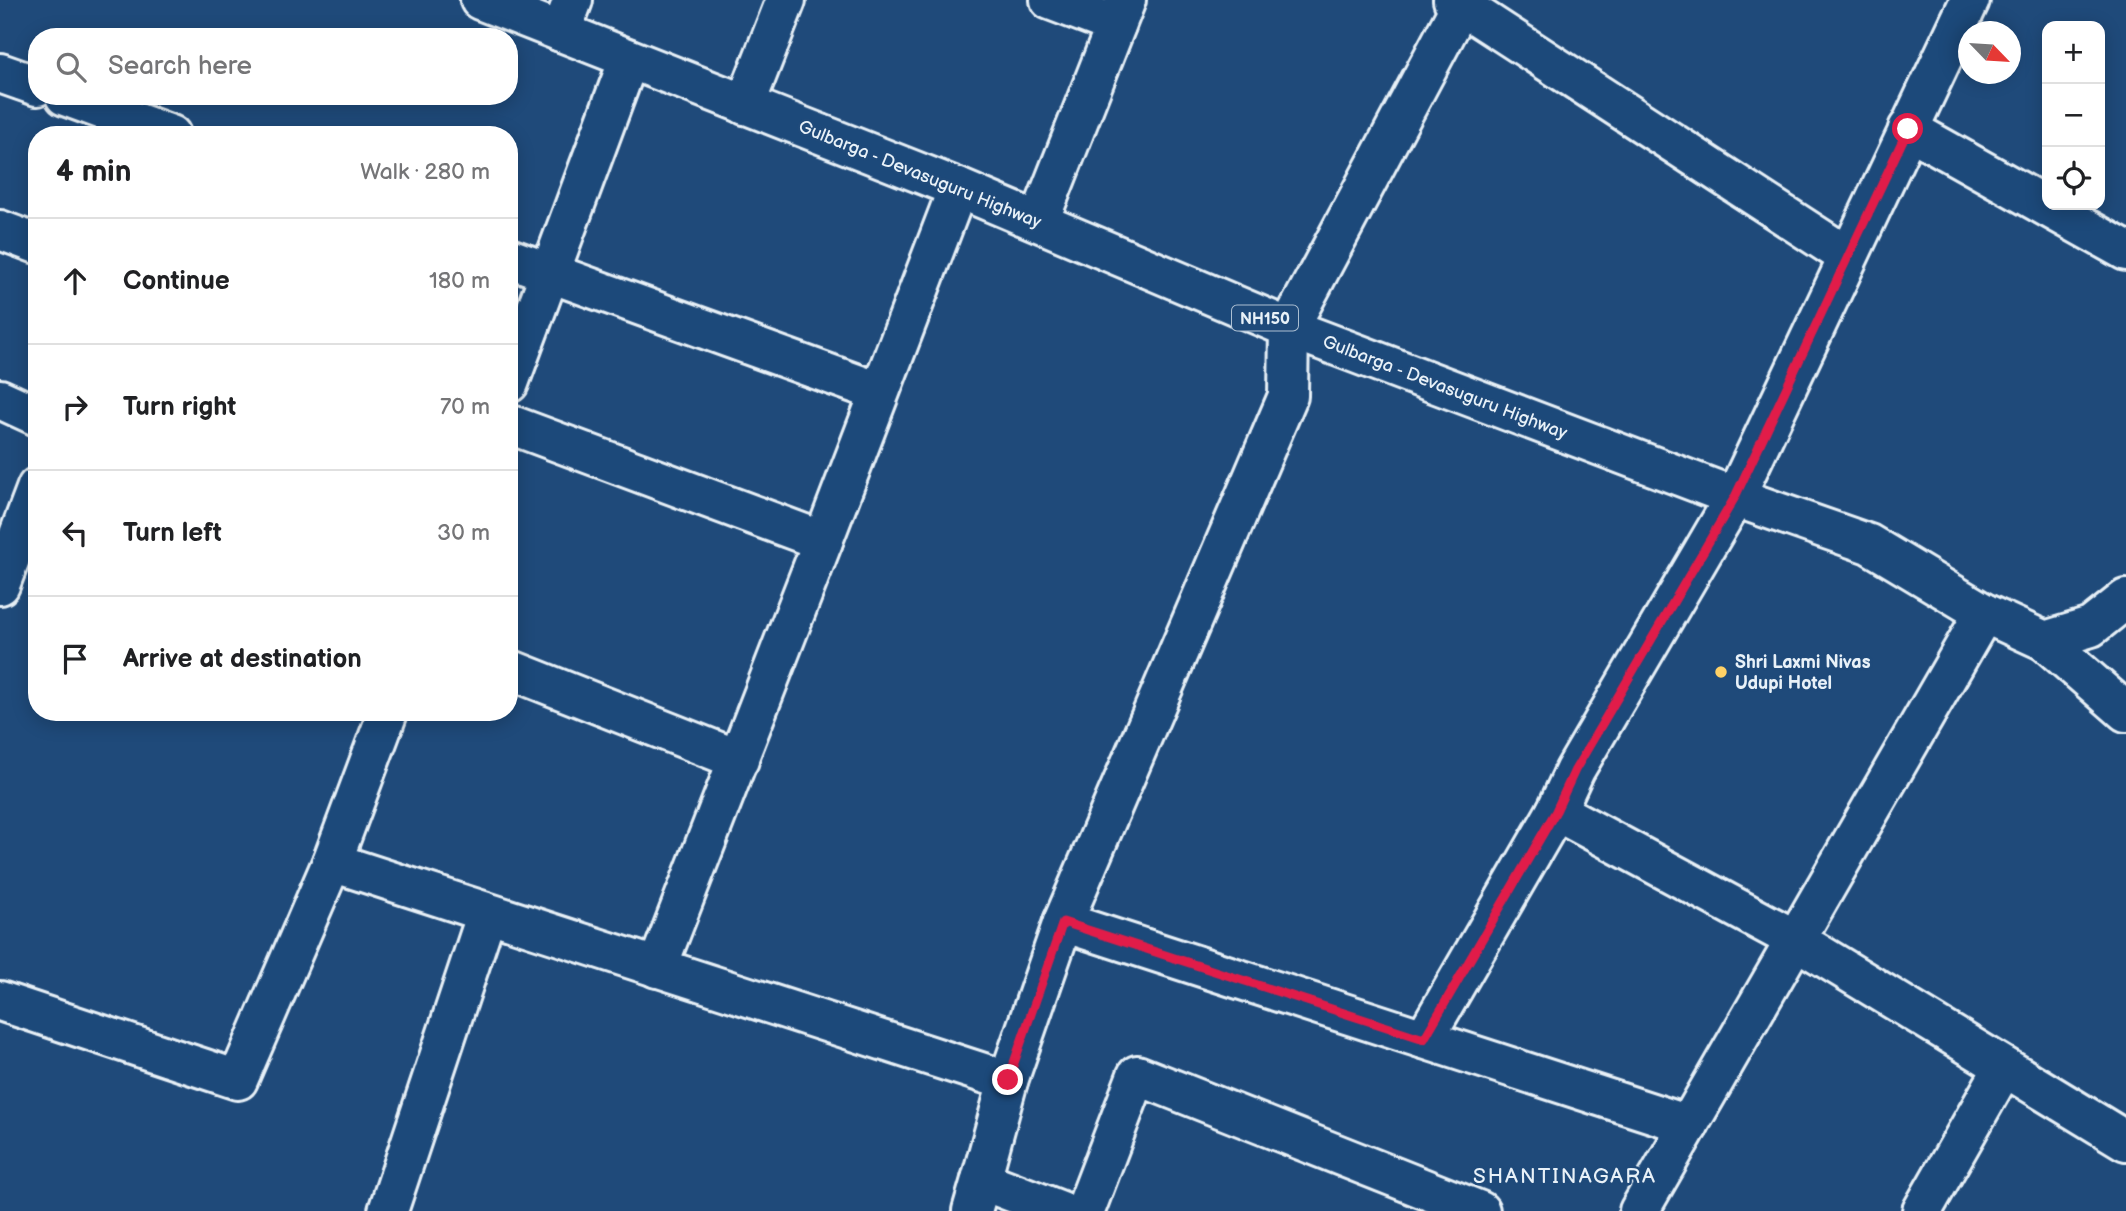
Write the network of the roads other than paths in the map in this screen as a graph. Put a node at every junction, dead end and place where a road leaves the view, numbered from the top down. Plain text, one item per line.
1 (480, 0) edge
2 (786, 0) edge
3 (1050, 0) edge
4 (1970, 0) edge
5 (1457, 2) edge
6 (1121, 13) edge
7 (567, 16) edge
8 (629, 59) junction
9 (0, 73) edge
10 (28, 83) edge
11 (89, 105) edge
12 (745, 105) junction
13 (147, 126) edge
14 (1908, 129) junction
15 (958, 188) junction
16 (1039, 221) junction
17 (0, 230) edge
18 (28, 241) edge
19 (2126, 251) edge
20 (1847, 256) junction
21 (518, 261) edge
22 (551, 272) junction
23 (1289, 328) junction
24 (518, 359) edge
25 (878, 392) junction
26 (0, 398) edge
27 (28, 412) edge
28 (518, 427) edge
29 (1735, 497) junction
30 (28, 511) edge
31 (823, 541) junction
32 (0, 585) edge
33 (2126, 599) edge
34 (1984, 612) junction
35 (2045, 641) junction
36 (518, 673) edge
37 (2126, 712) edge
38 (385, 721) edge
39 (739, 760) junction
40 (1556, 811) junction
41 (332, 862) junction
42 (487, 913) junction
43 (1063, 922) junction
44 (1796, 940) junction
45 (657, 968) junction
46 (0, 1001) edge
47 (1424, 1039) junction
48 (2004, 1067) junction
49 (1008, 1080) junction
50 (1689, 1125) junction
51 (2126, 1141) edge
52 (976, 1195) edge
53 (388, 1211) edge
54 (1061, 1211) edge
55 (1085, 1211) edge
56 (1479, 1211) edge
57 (1639, 1211) edge
58 (1922, 1211) edge

1 - 7 main road, Gulbarga - Devasuguru Highway / NH150
2 - 12 main road
3 - 6 main road
4 - 14 main road
5 - 20 main road
5 - 23 main road
6 - 16 main road
7 - 8 main road, Gulbarga - Devasuguru Highway / NH150
8 - 12 main road, Gulbarga - Devasuguru Highway / NH150
8 - 22 main road
9 - 10 main road
11 - 13 main road
12 - 15 main road, Gulbarga - Devasuguru Highway / NH150
14 - 19 main road
14 - 20 main road
15 - 16 main road, Gulbarga - Devasuguru Highway / NH150
15 - 25 main road
16 - 23 main road, Gulbarga - Devasuguru Highway / NH150
17 - 18 main road
20 - 29 main road
21 - 22 main road
22 - 24 main road
22 - 25 main road
23 - 29 main road, Gulbarga - Devasuguru Highway / NH150
23 - 43 main road
25 - 31 main road
26 - 27 main road
28 - 31 main road
29 - 34 main road, Gulbarga - Devasuguru Highway / NH150
29 - 40 main road
30 - 32 main road
31 - 39 main road
33 - 35 main road
34 - 35 main road, Gulbarga - Devasuguru Highway / NH150
34 - 44 main road
35 - 37 main road, Gulbarga - Devasuguru Highway
36 - 39 main road
38 - 41 main road
39 - 45 main road
40 - 44 main road
40 - 47 main road
41 - 42 main road
41 - 46 main road
42 - 45 main road
42 - 53 main road
43 - 47 main road
43 - 49 main road
44 - 48 main road
44 - 50 main road
45 - 49 main road
47 - 50 main road
48 - 51 main road
48 - 58 main road
49 - 52 main road
50 - 57 main road
52 - 54 main road
55 - 56 main road

